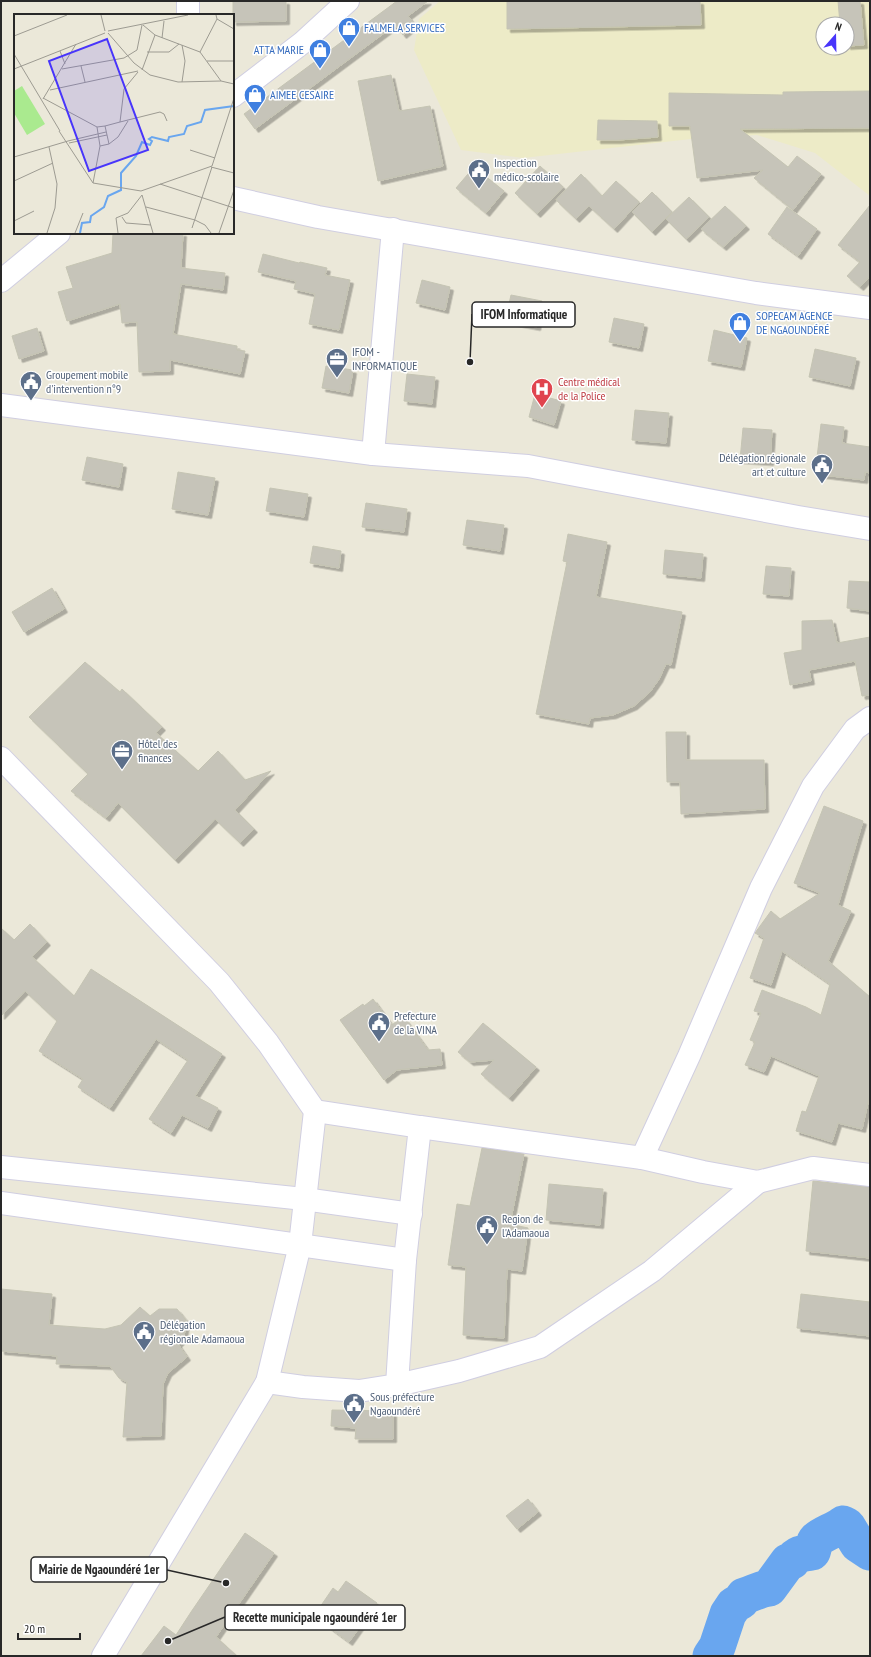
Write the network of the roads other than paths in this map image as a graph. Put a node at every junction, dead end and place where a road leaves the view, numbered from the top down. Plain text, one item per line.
1 (188, 1) edge
2 (348, 1) edge
3 (188, 14) edge
4 (234, 95) edge
5 (234, 198) edge
6 (393, 230) junction
7 (58, 234) edge
8 (1, 280) edge
9 (870, 308) edge
10 (1, 404) edge
11 (373, 454) junction
12 (870, 529) edge
13 (870, 718) edge
14 (1, 758) edge
15 (315, 1111) junction
16 (420, 1127) junction
17 (642, 1158) junction
18 (1, 1166) edge
19 (870, 1175) edge
20 (758, 1182) junction
21 (304, 1199) junction
22 (1, 1203) edge
23 (411, 1214) junction
24 (300, 1245) junction
25 (405, 1260) junction
26 (266, 1382) junction
27 (397, 1385) junction
28 (103, 1656) edge

1 - 3 street
2 - 4 street
5 - 6 street
6 - 9 street
6 - 11 street
7 - 8 street
10 - 11 street
11 - 12 street
13 - 17 street
14 - 15 street
15 - 16 street
15 - 21 street
16 - 17 street
16 - 23 street
17 - 20 street
18 - 21 street
19 - 20 street
20 - 27 street
21 - 23 street
21 - 24 street
22 - 24 street
23 - 25 street
24 - 25 street
24 - 26 street
25 - 27 street
26 - 27 street
26 - 28 street

